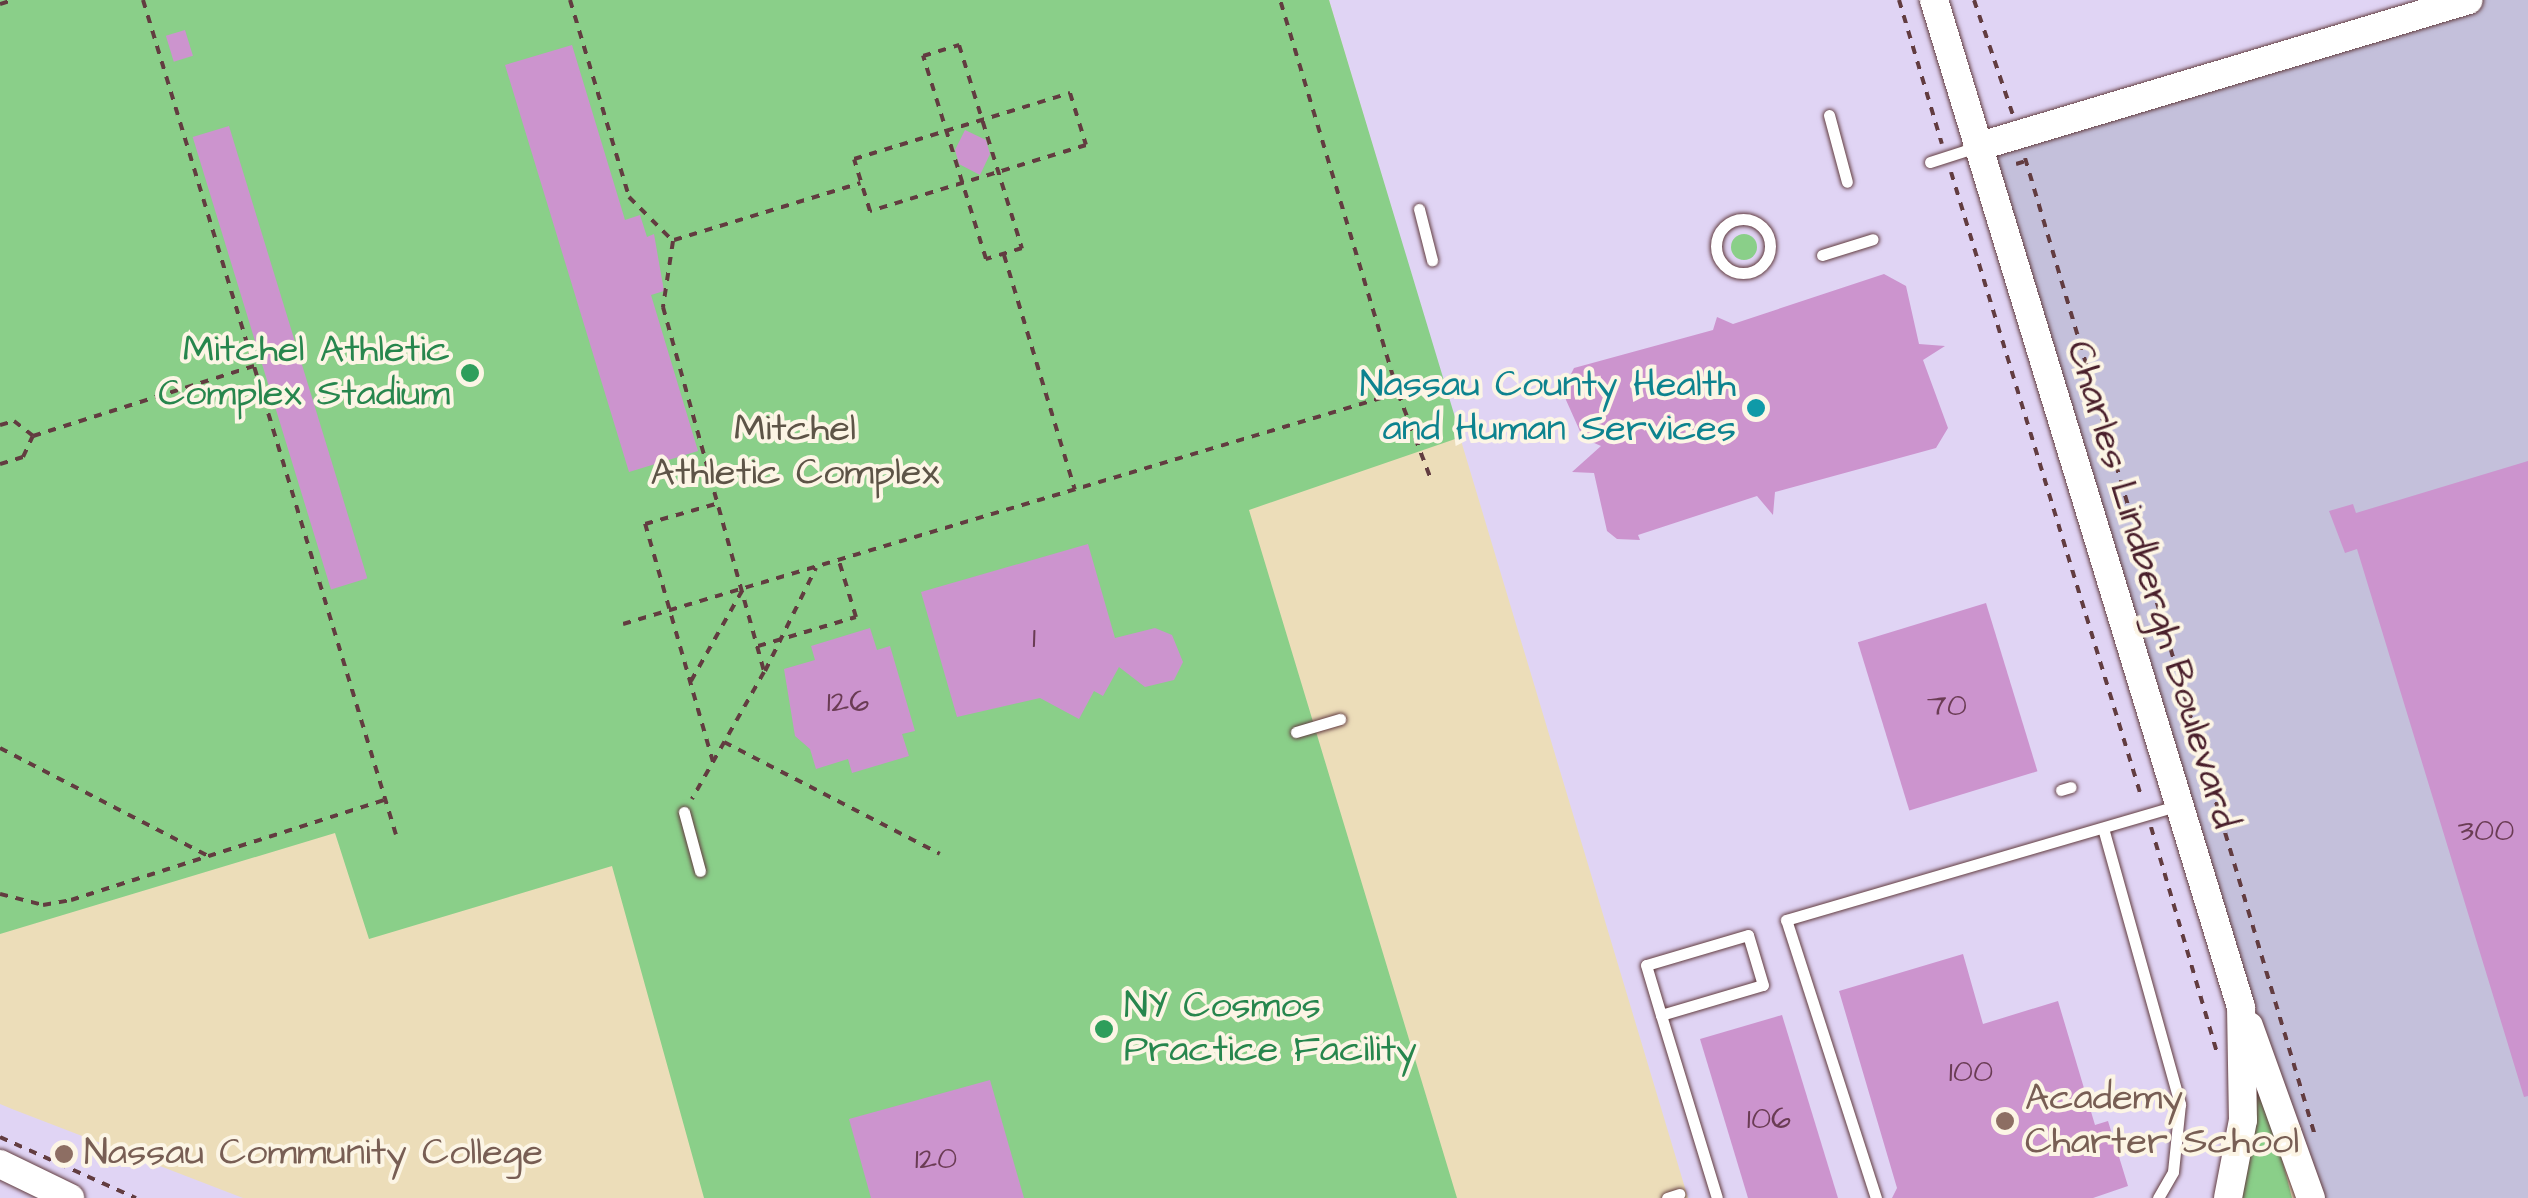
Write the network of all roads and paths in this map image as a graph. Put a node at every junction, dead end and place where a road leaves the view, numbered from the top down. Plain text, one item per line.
1 (13, 0) edge
2 (143, 0) edge
3 (570, 0) edge
4 (1280, 0) edge
5 (1899, 0) edge
6 (1934, 0) edge
7 (1974, 0) edge
8 (2468, 0) edge
9 (0, 4) edge
10 (1829, 114) dead end
11 (982, 120) junction
12 (946, 131) junction
13 (1947, 133) dead end
14 (1940, 135) junction
15 (1977, 147) junction
16 (2023, 148) junction
17 (1946, 157) junction
18 (1930, 162) dead end
19 (2016, 164) dead end
20 (998, 172) junction
21 (1848, 182) dead end
22 (861, 183) junction
23 (962, 184) junction
24 (1420, 209) dead end
25 (1760, 225) joint
26 (1874, 238) dead end
27 (673, 241) junction
28 (1003, 254) junction
29 (1822, 255) dead end
30 (1432, 260) dead end
31 (254, 366) junction
32 (1398, 392) junction
33 (0, 425) edge
34 (34, 436) junction
35 (0, 464) edge
36 (1432, 482) dead end
37 (1075, 490) junction
38 (719, 503) junction
39 (839, 560) junction
40 (816, 568) junction
41 (743, 589) junction
42 (669, 611) junction
43 (623, 624) dead end
44 (780, 640) junction
45 (758, 646) junction
46 (764, 672) junction
47 (690, 683) junction
48 (1340, 719) dead end
49 (1296, 732) dead end
50 (724, 742) junction
51 (0, 748) edge
52 (713, 762) junction
53 (386, 800) junction
54 (2179, 805) junction
55 (684, 812) joint
56 (2147, 815) junction
57 (2103, 828) junction
58 (396, 835) dead end
59 (940, 854) dead end
60 (208, 856) junction
61 (700, 871) dead end
62 (0, 894) edge
63 (2241, 1007) junction
64 (1660, 1016) junction
65 (2218, 1060) dead end
66 (0, 1136) edge
67 (2317, 1141) dead end
68 (0, 1164) edge
69 (70, 1198) edge
70 (136, 1198) edge
71 (1717, 1198) edge
72 (1876, 1198) edge
73 (2158, 1198) edge
74 (2228, 1198) edge
75 (2311, 1198) edge

1 - 9 path
2 - 31 path
3 - 27 path
4 - 32 path
5 - 14 path
6 - 15 street, Charles Lindbergh Boulevard
7 - 16 path
8 - 16 street
10 - 21 lane
11 - 12 path
11 - 12 path
11 - 20 path
11 - 20 path
12 - 22 path
12 - 23 path
13 - 14 path
14 - 17 path
15 - 16 street
15 - 17 lane
15 - 54 street, Charles Lindbergh Boulevard
16 - 19 path
16 - 67 path
17 - 18 lane
17 - 56 path
20 - 23 path
20 - 28 path
22 - 23 path
22 - 27 path
23 - 28 path
24 - 30 lane
25 - 25 lane
26 - 29 lane
27 - 38 path
28 - 37 path
31 - 34 path
31 - 53 path
32 - 36 path
32 - 37 path
33 - 34 path
34 - 35 path
37 - 39 path
38 - 41 path
38 - 42 path
39 - 40 path
39 - 44 path
40 - 41 path
40 - 44 path
41 - 42 path
41 - 45 path
41 - 47 path
42 - 43 path
42 - 47 path
44 - 45 path
44 - 46 path
45 - 46 path
46 - 50 path
47 - 52 path
48 - 49 lane
50 - 52 path
50 - 59 path
51 - 60 path
52 - 55 path
53 - 58 path
53 - 60 path
54 - 56 lane
54 - 63 street, Charles Lindbergh Boulevard
55 - 61 lane
56 - 57 lane
56 - 65 path
57 - 72 lane
57 - 73 lane
60 - 62 path
63 - 74 street, Charles Lindbergh Boulevard
63 - 75 street
64 - 64 lane
64 - 71 lane
66 - 70 path
68 - 69 street

